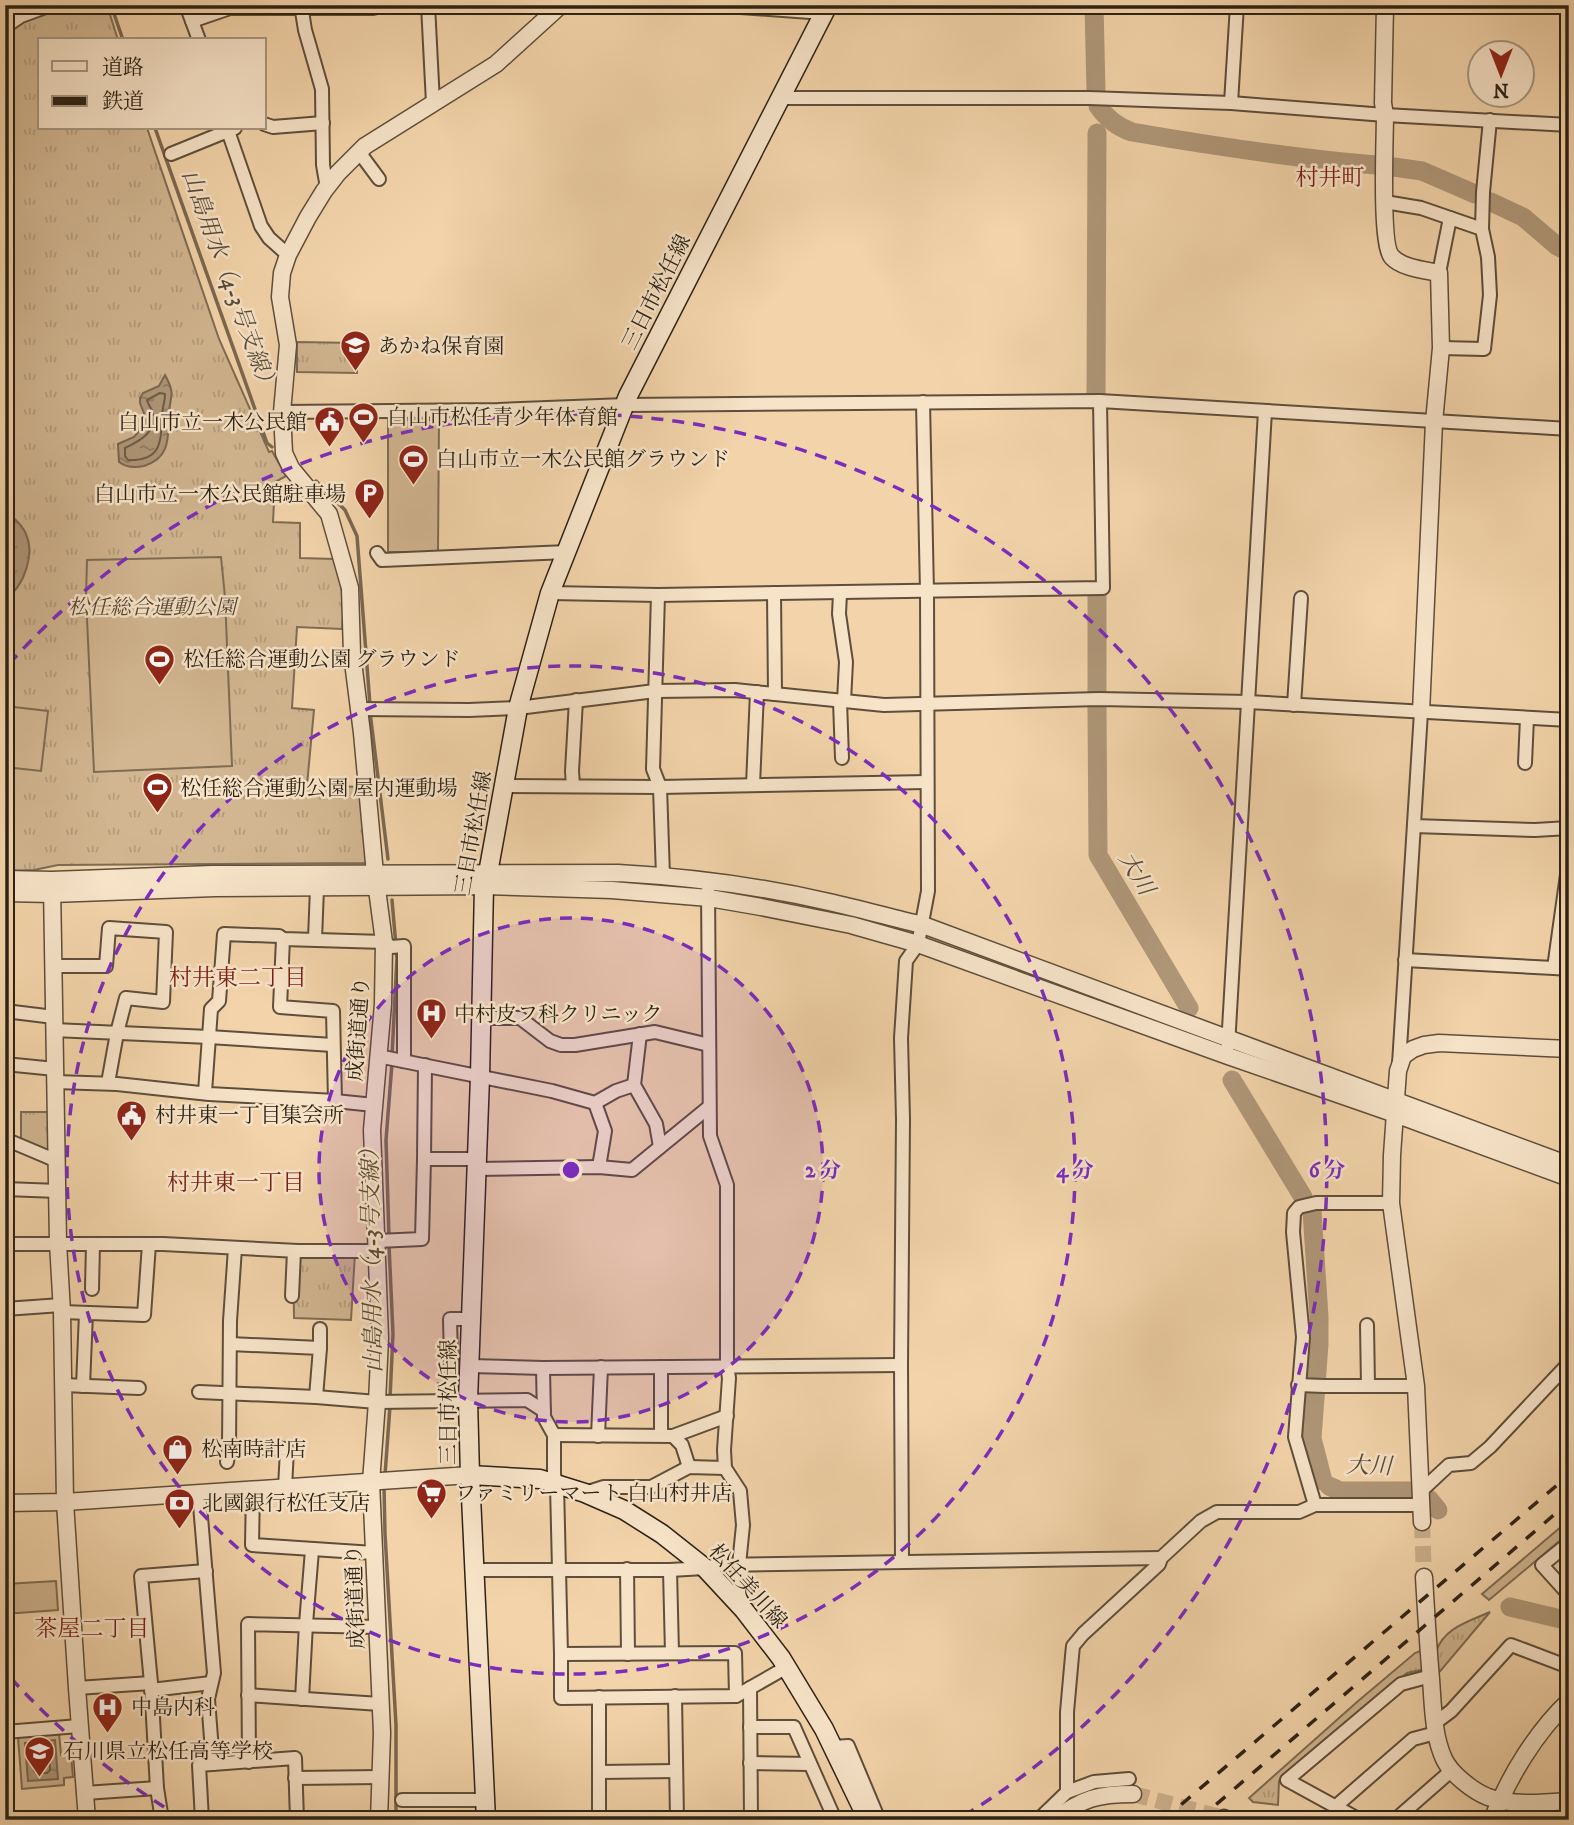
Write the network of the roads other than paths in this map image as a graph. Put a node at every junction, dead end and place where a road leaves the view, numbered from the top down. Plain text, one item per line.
1 (51, 5) edge
2 (186, 5) edge
3 (385, 5) edge
4 (428, 5) edge
5 (561, 5) edge
6 (713, 5) edge
7 (1237, 5) edge
8 (1385, 5) edge
9 (301, 6) edge
10 (826, 9) edge
11 (192, 21) junction
12 (5, 27) edge
13 (198, 38) edge
14 (781, 98) junction
15 (433, 103) junction
16 (1231, 103) junction
17 (1385, 115) junction
18 (1490, 120) junction
19 (323, 122) junction
20 (266, 125) edge
21 (1569, 125) edge
22 (228, 130) edge
23 (230, 130) edge
24 (359, 152) junction
25 (171, 154) dead end
26 (379, 179) dead end
27 (327, 188) junction
28 (1385, 202) junction
29 (1450, 218) junction
30 (1482, 229) junction
31 (288, 255) junction
32 (1439, 274) junction
33 (1441, 348) junction
34 (1100, 401) junction
35 (923, 402) junction
36 (625, 405) junction
37 (1265, 411) junction
38 (282, 412) junction
39 (1434, 422) junction
40 (1569, 429) edge
41 (567, 552) junction
42 (377, 553) dead end
43 (927, 592) junction
44 (550, 593) junction
45 (774, 593) junction
46 (840, 593) junction
47 (658, 595) junction
48 (1301, 598) dead end
49 (655, 691) junction
50 (757, 692) junction
51 (775, 694) junction
52 (576, 700) junction
53 (842, 701) junction
54 (1248, 702) junction
55 (928, 705) junction
56 (1294, 705) junction
57 (518, 708) junction
58 (367, 709) junction
59 (1421, 712) junction
60 (1527, 718) junction
61 (1569, 720) edge
62 (842, 758) dead end
63 (1525, 763) dead end
64 (927, 782) junction
65 (753, 785) junction
66 (504, 786) junction
67 (573, 786) junction
68 (660, 787) junction
69 (1414, 826) junction
70 (1569, 828) edge
71 (1569, 860) edge
72 (663, 876) junction
73 (5, 879) edge
74 (486, 880) junction
75 (376, 881) junction
76 (52, 887) junction
77 (317, 888) junction
78 (708, 890) junction
79 (5, 893) edge
80 (923, 925) junction
81 (283, 939) junction
82 (314, 939) junction
83 (918, 944) junction
84 (392, 945) junction
85 (1405, 960) junction
86 (54, 966) junction
87 (1554, 968) junction
88 (1569, 969) edge
89 (5, 1011) edge
90 (481, 1018) junction
91 (54, 1023) junction
92 (117, 1033) junction
93 (640, 1034) junction
94 (209, 1037) junction
95 (333, 1045) junction
96 (709, 1045) junction
97 (1228, 1048) junction
98 (1569, 1049) edge
99 (392, 1058) junction
100 (5, 1064) edge
101 (425, 1065) junction
102 (1398, 1071) junction
103 (56, 1076) junction
104 (480, 1077) junction
105 (108, 1083) junction
106 (634, 1085) junction
107 (205, 1093) junction
108 (335, 1101) junction
109 (595, 1103) junction
110 (374, 1105) junction
111 (709, 1107) junction
112 (1396, 1107) junction
113 (5, 1139) edge
114 (660, 1147) junction
115 (424, 1159) junction
116 (57, 1161) junction
117 (477, 1164) junction
118 (599, 1167) junction
119 (1564, 1168) edge
120 (1569, 1188) edge
121 (5, 1189) edge
122 (58, 1191) junction
123 (1391, 1203) junction
124 (5, 1244) edge
125 (58, 1244) junction
126 (93, 1244) junction
127 (149, 1244) junction
128 (379, 1244) junction
129 (235, 1248) junction
130 (293, 1251) junction
131 (92, 1289) dead end
132 (292, 1296) dead end
133 (5, 1308) edge
134 (61, 1309) junction
135 (86, 1313) junction
136 (471, 1319) junction
137 (1367, 1325) dead end
138 (320, 1329) dead end
139 (230, 1345) junction
140 (320, 1348) junction
141 (1569, 1363) edge
142 (901, 1365) junction
143 (470, 1366) junction
144 (727, 1366) junction
145 (601, 1367) junction
146 (661, 1367) junction
147 (543, 1368) junction
148 (62, 1385) junction
149 (1304, 1385) junction
150 (1416, 1385) junction
151 (83, 1386) junction
152 (1368, 1386) junction
153 (139, 1388) dead end
154 (199, 1392) dead end
155 (230, 1393) junction
156 (316, 1397) junction
157 (460, 1400) junction
158 (387, 1402) junction
159 (544, 1410) junction
160 (727, 1416) junction
161 (554, 1435) junction
162 (667, 1435) junction
163 (598, 1436) junction
164 (229, 1447) junction
165 (227, 1462) dead end
166 (689, 1467) junction
167 (725, 1468) junction
168 (470, 1475) junction
169 (380, 1481) junction
170 (557, 1485) junction
171 (285, 1488) junction
172 (253, 1490) junction
173 (200, 1493) junction
174 (585, 1493) junction
175 (1421, 1498) junction
176 (65, 1502) junction
177 (5, 1503) edge
178 (1315, 1505) junction
179 (1422, 1522) tunnel mouth
180 (1569, 1543) edge
181 (312, 1550) junction
182 (373, 1553) junction
183 (1161, 1558) junction
184 (902, 1561) junction
185 (739, 1565) junction
186 (705, 1568) junction
187 (627, 1569) junction
188 (475, 1570) junction
189 (670, 1570) junction
190 (206, 1571) junction
191 (559, 1571) junction
192 (1424, 1577) tunnel mouth
193 (1569, 1595) edge
194 (744, 1610) junction
195 (306, 1624) junction
196 (377, 1627) junction
197 (672, 1653) junction
198 (561, 1654) junction
199 (628, 1654) junction
200 (786, 1667) junction
201 (1569, 1667) edge
202 (1431, 1676) junction
203 (211, 1684) junction
204 (151, 1686) junction
205 (77, 1688) junction
206 (750, 1688) junction
207 (248, 1695) junction
208 (675, 1696) junction
209 (736, 1696) junction
210 (599, 1698) junction
211 (302, 1699) junction
212 (1569, 1701) edge
213 (380, 1704) junction
214 (79, 1726) junction
215 (750, 1727) junction
216 (1435, 1728) junction
217 (5, 1732) edge
218 (833, 1747) junction
219 (249, 1762) junction
220 (750, 1763) junction
221 (213, 1764) junction
222 (810, 1764) junction
223 (1452, 1770) junction
224 (677, 1771) junction
225 (599, 1772) junction
226 (380, 1777) junction
227 (295, 1778) junction
228 (1131, 1787) joint
229 (157, 1788) junction
230 (85, 1793) junction
231 (1067, 1793) junction
232 (402, 1800) dead end
233 (485, 1800) junction
234 (1500, 1800) junction
235 (1569, 1801) edge
236 (1335, 1807) junction
237 (832, 1818) edge
238 (87, 1820) edge
239 (162, 1820) edge
240 (202, 1820) edge
241 (297, 1820) edge
242 (379, 1820) edge
243 (486, 1820) edge
244 (599, 1820) edge
245 (677, 1820) edge
246 (751, 1820) edge
247 (868, 1820) edge
248 (879, 1820) edge
249 (1038, 1820) edge
250 (1054, 1820) edge
251 (1360, 1820) edge
252 (1395, 1820) edge
253 (1492, 1820) edge

1 - 12 street
2 - 11 street
3 - 9 street
4 - 15 street
5 - 15 street
6 - 10 street
7 - 16 street
8 - 17 street
9 - 11 street
9 - 19 street
10 - 14 main road, 三日市松任線
11 - 13 street
14 - 16 street
14 - 36 main road, 三日市松任線
15 - 24 street
16 - 17 street
17 - 18 street
17 - 28 street
18 - 21 street
18 - 30 street
19 - 20 street
19 - 27 street
22 - 25 street
23 - 31 street
24 - 26 street
24 - 27 street
27 - 31 street
28 - 29 street
28 - 32 street
29 - 30 street
29 - 32 street
30 - 33 street
31 - 38 street
32 - 33 street
33 - 39 street
34 - 35 street
34 - 37 street
34 - 43 street
35 - 36 street
35 - 43 street
36 - 38 street
36 - 41 main road, 三日市松任線
37 - 39 street
37 - 54 street
38 - 58 street, 成街道通り
39 - 40 street
39 - 59 street
41 - 42 street
41 - 44 main road, 三日市松任線
43 - 46 street
43 - 55 street
44 - 47 street
44 - 57 main road, 三日市松任線
45 - 46 street
45 - 47 street
45 - 51 street
46 - 53 street
47 - 49 street
48 - 56 street
49 - 50 street
49 - 52 street
49 - 68 street
50 - 51 street
50 - 65 street
51 - 53 street
52 - 57 street
52 - 67 street
53 - 55 street
53 - 62 street
54 - 55 street
54 - 56 street
54 - 97 street
55 - 64 street
56 - 59 street
57 - 58 street
57 - 66 main road, 三日市松任線
58 - 75 street, 成街道通り
59 - 60 street
59 - 69 street
60 - 61 street
60 - 63 street
64 - 65 street
64 - 80 street
65 - 68 street
66 - 67 street
66 - 74 main road, 三日市松任線
67 - 68 street
68 - 72 street
69 - 70 street
69 - 85 street
71 - 87 street
72 - 74 street
72 - 78 street
73 - 76 street
74 - 75 street
74 - 78 street
74 - 90 main road, 三日市松任線
75 - 76 street
75 - 77 street
75 - 84 street, 成街道通り
76 - 77 street
76 - 79 street
76 - 86 street
77 - 82 street
78 - 80 street
78 - 83 street
78 - 96 street
80 - 83 street
80 - 97 street
81 - 82 street
81 - 94 street
81 - 95 street
82 - 84 street
83 - 97 street
83 - 142 street
84 - 99 street, 成街道通り
84 - 99 street
85 - 87 street
85 - 102 street
86 - 91 street
86 - 92 street
87 - 88 street
89 - 91 street
90 - 93 street
90 - 104 main road, 三日市松任線
91 - 92 street
91 - 103 street
92 - 94 street
92 - 105 street
93 - 96 street
93 - 106 street
94 - 95 street
94 - 107 street
95 - 108 street
96 - 111 street
97 - 112 street
98 - 102 street
99 - 101 street
99 - 110 street, 成街道通り
100 - 103 street
101 - 104 street
101 - 115 street
102 - 112 street
103 - 105 street
103 - 116 street
104 - 109 street
104 - 117 main road, 三日市松任線
105 - 107 street
106 - 109 street
106 - 114 street
107 - 108 street
108 - 110 street
109 - 118 street
110 - 128 street, 成街道通り
111 - 114 street
111 - 144 street
112 - 119 street
112 - 123 street
113 - 116 street
114 - 118 street
115 - 117 street
115 - 128 street
116 - 122 street
117 - 118 street
117 - 136 main road, 三日市松任線
119 - 120 street
121 - 122 street
122 - 125 street
123 - 149 street
123 - 150 street
124 - 125 street
125 - 126 street
125 - 134 street
126 - 127 street
126 - 131 street
127 - 129 street
127 - 135 street
128 - 130 street
128 - 158 street, 成街道通り
129 - 130 street
129 - 139 street
130 - 132 street
133 - 134 street
134 - 135 street
134 - 148 street
135 - 151 street
136 - 143 main road, 三日市松任線
136 - 157 street
137 - 152 street
138 - 140 street
139 - 140 street
139 - 155 street
140 - 156 street
141 - 175 street
142 - 144 street
142 - 184 street
143 - 147 street
143 - 157 main road, 三日市松任線
144 - 146 street
144 - 160 street
145 - 146 street
145 - 147 street
145 - 163 street
146 - 162 street
147 - 159 street
148 - 151 street
148 - 176 street
149 - 152 street
149 - 178 street
150 - 152 street
150 - 175 street
151 - 153 street
154 - 155 street
155 - 156 street
155 - 164 street
156 - 158 street
157 - 158 street
157 - 159 street
157 - 168 main road, 三日市松任線
158 - 169 street, 成街道通り
159 - 161 street
160 - 162 street
160 - 167 street
161 - 163 street
161 - 170 street
162 - 163 street
162 - 166 street
164 - 165 street
164 - 171 street
166 - 167 street
166 - 174 street
167 - 185 street
168 - 169 street
168 - 170 main road, 松任美川線
168 - 188 main road, 三日市松任線
169 - 171 street
169 - 182 street, 成街道通り
170 - 174 main road, 松任美川線
170 - 191 street
171 - 172 street
172 - 173 street
172 - 181 street
173 - 176 street
173 - 190 street
174 - 186 main road, 松任美川線
175 - 178 street
175 - 179 street
176 - 177 street
176 - 205 street
178 - 183 street
180 - 193 street
181 - 182 street
181 - 195 street
182 - 196 street, 成街道通り
183 - 184 street
183 - 231 street
184 - 185 street
185 - 186 street
185 - 194 street
186 - 189 street
186 - 194 main road, 松任美川線
187 - 189 street
187 - 191 street
187 - 199 street
188 - 191 street
188 - 233 main road, 三日市松任線
189 - 197 street
190 - 203 street
190 - 204 street
191 - 198 street
192 - 202 street
194 - 200 main road, 松任美川線
195 - 196 street
195 - 207 street
195 - 211 street
196 - 213 street, 成街道通り
197 - 199 street
197 - 209 street
198 - 199 street
198 - 210 street
200 - 206 street
200 - 218 main road, 松任美川線
201 - 216 street
202 - 216 street
202 - 236 street
203 - 204 street
203 - 221 street
204 - 205 street
204 - 229 street
205 - 214 street
206 - 209 street
206 - 215 street
207 - 211 street
207 - 219 street
208 - 209 street
208 - 210 street
208 - 224 street
210 - 225 street
211 - 213 street
212 - 234 street
213 - 226 street, 成街道通り
214 - 217 street
214 - 230 street
215 - 220 street
215 - 222 street
216 - 223 street
216 - 236 street
218 - 247 main road, 松任美川線
218 - 248 street
219 - 221 street
219 - 227 street
220 - 222 street
220 - 246 street
221 - 240 street
222 - 237 street
223 - 234 street
223 - 252 street
224 - 225 street
224 - 245 street
225 - 244 street
226 - 227 street
226 - 242 street, 成街道通り
227 - 241 street
228 - 231 street
228 - 250 street
229 - 230 street
229 - 239 street
230 - 238 street
231 - 249 street
232 - 233 street
233 - 243 main road, 三日市松任線
234 - 235 street
234 - 253 street
236 - 251 street

